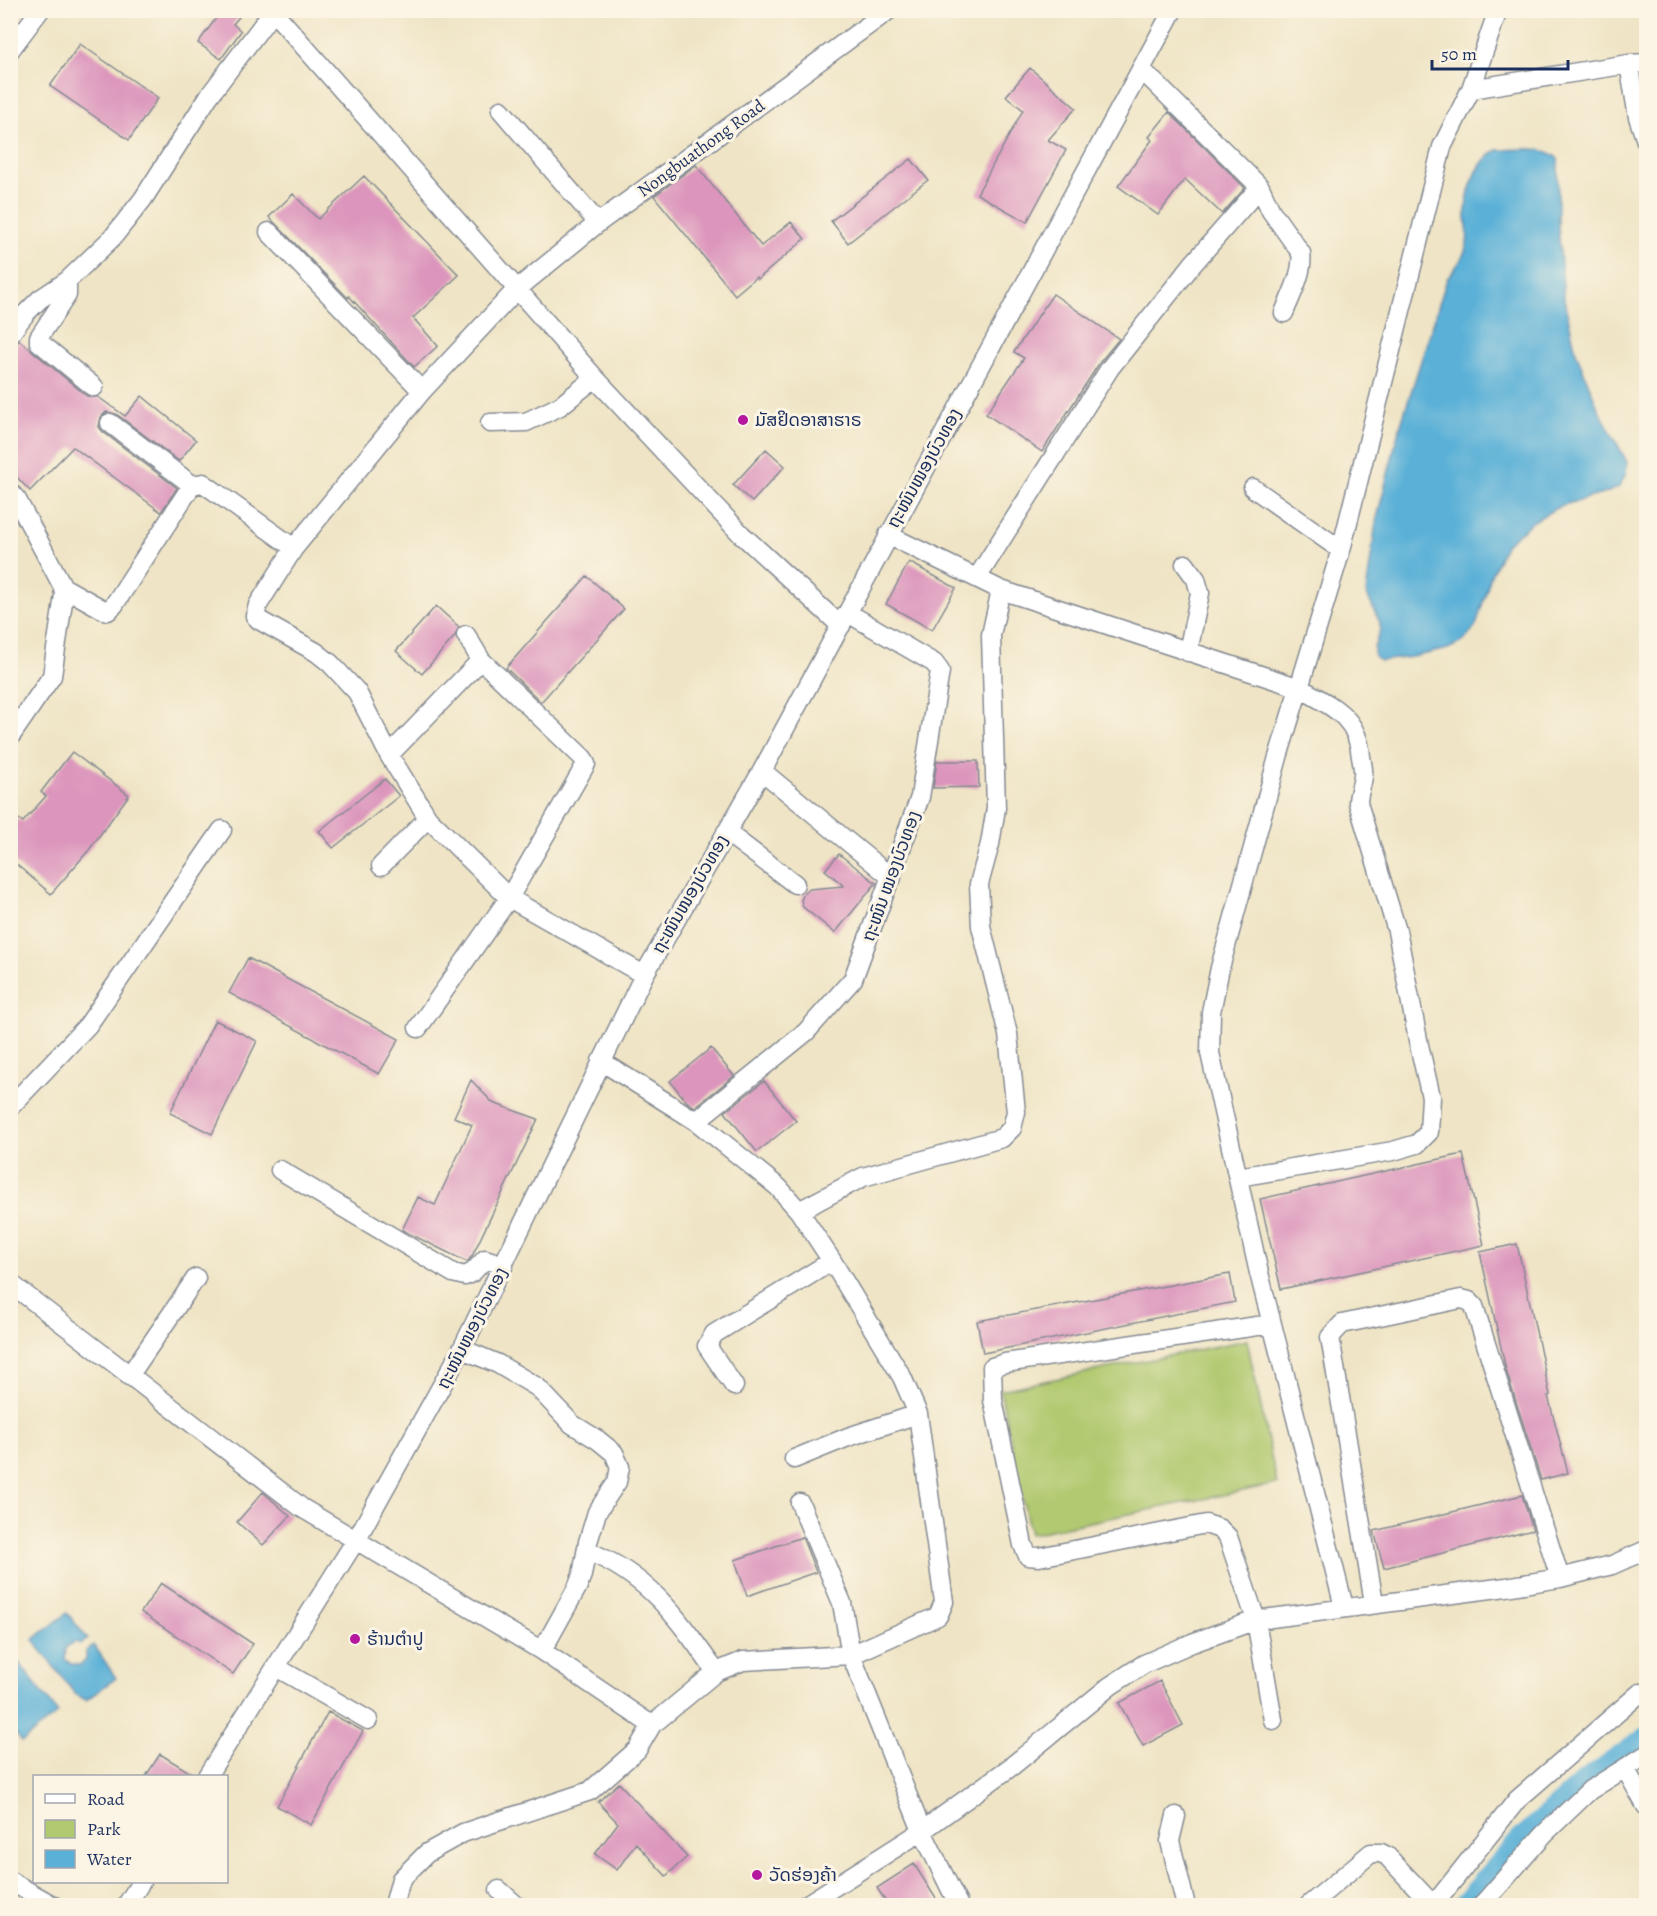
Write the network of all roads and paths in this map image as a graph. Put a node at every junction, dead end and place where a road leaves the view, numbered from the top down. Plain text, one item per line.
1 (40, 10) edge
2 (889, 10) edge
3 (1498, 10) edge
4 (273, 11) edge
5 (1172, 11) edge
6 (10, 50) edge
7 (1638, 63) edge
8 (1141, 69) junction
9 (1471, 89) junction
10 (501, 110) dead end
11 (1647, 141) edge
12 (1260, 187) junction
13 (598, 223) junction
14 (269, 232) dead end
15 (67, 281) junction
16 (517, 289) junction
17 (1284, 313) dead end
18 (10, 334) edge
19 (595, 378) junction
20 (94, 387) dead end
21 (422, 391) junction
22 (110, 423) dead end
23 (490, 423) dead end
24 (192, 485) junction
25 (1252, 488) dead end
26 (10, 492) edge
27 (888, 535) junction
28 (294, 548) junction
29 (1341, 550) junction
30 (1185, 564) dead end
31 (977, 578) junction
32 (63, 587) junction
33 (1001, 590) junction
34 (844, 620) junction
35 (466, 635) dead end
36 (1188, 652) junction
37 (481, 660) junction
38 (1300, 688) junction
39 (10, 737) edge
40 (389, 755) junction
41 (762, 771) junction
42 (428, 818) junction
43 (222, 830) dead end
44 (726, 832) junction
45 (381, 866) dead end
46 (892, 878) junction
47 (795, 884) dead end
48 (509, 898) junction
49 (644, 975) junction
50 (418, 1028) dead end
51 (601, 1061) junction
52 (10, 1107) edge
53 (696, 1121) junction
54 (280, 1170) dead end
55 (1238, 1177) junction
56 (799, 1211) junction
57 (832, 1261) junction
58 (504, 1265) junction
59 (196, 1278) dead end
60 (10, 1283) edge
61 (1271, 1324) junction
62 (462, 1349) junction
63 (129, 1376) junction
64 (734, 1386) dead end
65 (918, 1414) junction
66 (794, 1459) dead end
67 (800, 1503) dead end
68 (356, 1540) junction
69 (1647, 1550) edge
70 (587, 1551) junction
71 (1560, 1578) junction
72 (1374, 1604) junction
73 (1344, 1607) junction
74 (1256, 1620) junction
75 (542, 1651) junction
76 (851, 1655) junction
77 (276, 1667) junction
78 (716, 1672) junction
79 (1640, 1693) dead end
80 (368, 1719) dead end
81 (1273, 1720) dead end
82 (653, 1723) junction
83 (1647, 1755) edge
84 (1625, 1768) junction
85 (208, 1775) edge
86 (1647, 1806) edge
87 (1176, 1816) dead end
88 (922, 1831) junction
89 (10, 1881) edge
90 (140, 1883) edge
91 (499, 1890) dead end
92 (54, 1905) edge
93 (126, 1905) edge
94 (394, 1905) edge
95 (517, 1905) edge
96 (804, 1905) edge
97 (959, 1905) edge
98 (1186, 1905) edge
99 (1308, 1905) edge
100 (1433, 1905) edge
101 (1481, 1905) edge

1 - 6 street
2 - 13 street, Nongbuathong Road
3 - 9 street
4 - 15 street
4 - 16 street
5 - 8 street, ຖະໜົນໜອງບົວທອງ
7 - 9 street
7 - 11 street
8 - 12 street
8 - 27 street, ຖະໜົນໜອງບົວທອງ
9 - 29 street
10 - 13 street
12 - 17 street
12 - 31 street
13 - 16 street, Nongbuathong Road
14 - 21 street
15 - 18 street
15 - 20 street
16 - 19 street
16 - 21 street, Nongbuathong Road
19 - 23 street
19 - 34 street
21 - 28 street, Nongbuathong Road
22 - 24 street
24 - 28 street
24 - 32 street
25 - 29 street
26 - 32 street
27 - 31 street
27 - 34 street, ຖະໜົນໜອງບົວທອງ
28 - 40 street, Nongbuathong Road
29 - 38 street
30 - 36 street
31 - 33 street
32 - 39 street
33 - 36 street
33 - 56 street
34 - 41 street, ຖະໜົນໜອງບົວທອງ
34 - 46 street, ຖະໜົນ ໝອງບົວທອງ
35 - 37 street
36 - 38 street
37 - 40 street
37 - 48 street
38 - 55 street
38 - 55 street
40 - 42 street
41 - 44 street, ຖະໜົນໜອງບົວທອງ
41 - 46 street
42 - 45 street
42 - 48 street
43 - 52 street
44 - 47 street
44 - 49 street, ຖະໜົນໜອງບົວທອງ
46 - 53 street, ຖະໜົນ ໝອງບົວທອງ
48 - 49 street
48 - 50 street
49 - 51 street, ຖະໜົນໜອງບົວທອງ
51 - 53 street
51 - 58 street, ຖະໜົນໜອງບົວທອງ
53 - 56 street
54 - 58 street
55 - 61 street
56 - 57 street
57 - 64 street
57 - 65 street
58 - 62 street, ຖະໜົນໜອງບົວທອງ
59 - 63 street
60 - 63 street
61 - 73 street
61 - 74 street
62 - 68 street, ຖະໜົນໜອງບົວທອງ
62 - 70 street
63 - 68 street
65 - 66 street
65 - 76 street
67 - 76 street
68 - 75 street
68 - 77 street, ຖະໜົນໜອງບົວທອງ
69 - 71 street
70 - 75 street
70 - 78 street
71 - 72 street
71 - 72 street
72 - 73 street
73 - 74 street
74 - 81 street
74 - 88 street
75 - 82 street
76 - 78 street
76 - 88 street
77 - 80 street
77 - 85 street, ຖະໜົນໜອງບົວທອງ
78 - 82 street
79 - 100 street
82 - 94 street
83 - 84 street
84 - 86 street
84 - 101 street
87 - 98 street
88 - 96 street
88 - 97 street
89 - 92 street
90 - 93 street
91 - 95 street
99 - 100 street

